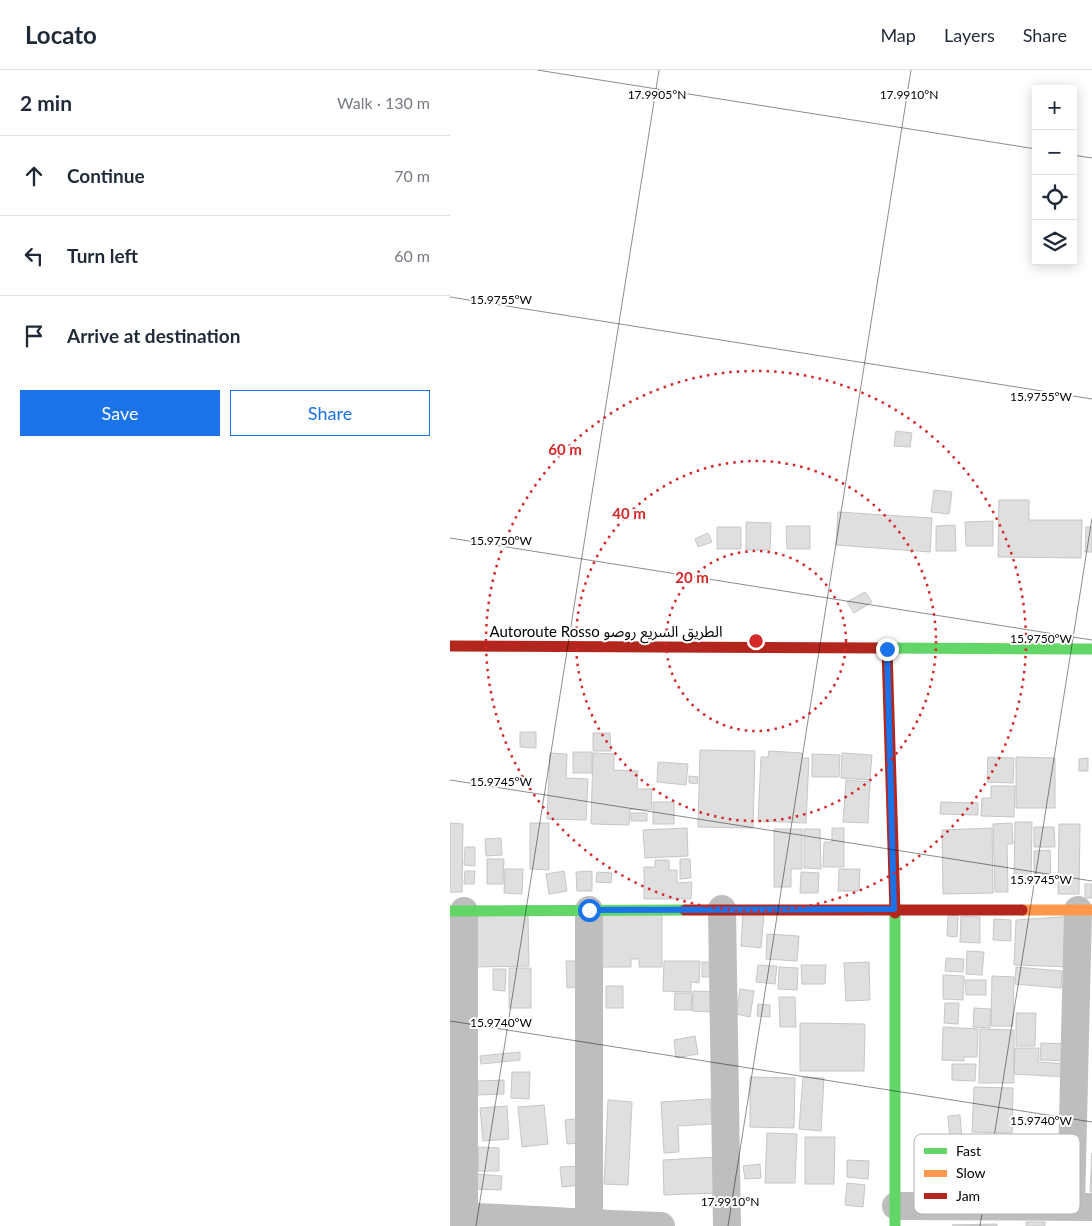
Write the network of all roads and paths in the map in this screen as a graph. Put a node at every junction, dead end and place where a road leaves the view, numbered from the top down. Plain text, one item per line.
1 (450, 646) edge
2 (887, 649) junction
3 (1092, 649) edge
4 (722, 909) junction
5 (894, 909) junction
6 (589, 910) junction
7 (1085, 910) edge
8 (457, 911) edge
9 (1081, 1207) edge
10 (937, 1214) edge
11 (457, 1216) edge
12 (896, 1216) edge
13 (589, 1225) edge
14 (661, 1226) edge
15 (726, 1226) edge

1 - 2 main road, Autoroute Rosso الطريق السريع روصو
2 - 3 main road, Autoroute Rosso الطريق السريع روصو
2 - 5 main road
4 - 5 main road
4 - 6 main road
4 - 15 street
5 - 7 main road
5 - 12 main road
6 - 8 main road
6 - 13 street
7 - 9 street
8 - 11 street
10 - 12 street
11 - 13 street
13 - 14 street

